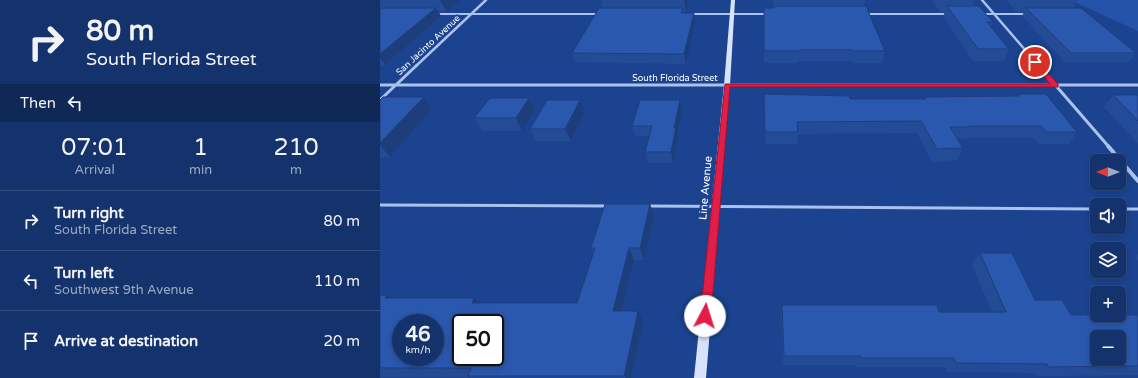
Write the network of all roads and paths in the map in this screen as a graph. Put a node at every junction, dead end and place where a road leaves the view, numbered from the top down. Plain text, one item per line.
1 (486, 0) edge
2 (733, 0) edge
3 (982, 0) edge
4 (434, 14) edge
5 (472, 14) junction
6 (599, 14) edge
7 (687, 14) edge
8 (732, 14) junction
9 (768, 14) edge
10 (862, 14) edge
11 (955, 14) edge
12 (978, 14) edge
13 (993, 14) junction
14 (1030, 14) edge
15 (380, 85) edge
16 (396, 85) junction
17 (727, 85) junction
18 (1138, 85) edge
19 (1056, 86) junction
20 (380, 100) edge
21 (1138, 181) edge
22 (380, 205) edge
23 (612, 206) edge
24 (644, 206) edge
25 (716, 207) junction
26 (1090, 209) edge
27 (1126, 209) edge
28 (1138, 209) edge
29 (700, 378) edge

1 - 5 street, San Jacinto Avenue
2 - 8 main road, Line Avenue
3 - 13 street
4 - 5 lane
5 - 6 lane
5 - 16 street, San Jacinto Avenue
7 - 8 lane
8 - 9 lane
8 - 17 main road, Line Avenue
10 - 11 lane
12 - 13 lane
13 - 14 lane
13 - 19 street
15 - 16 street, South Florida Street
16 - 17 street, South Florida Street
16 - 20 street, San Jacinto Avenue
17 - 19 street, South Florida Street
17 - 25 main road, Line Avenue
18 - 19 street, South Florida Street
19 - 21 street
22 - 23 lane
24 - 25 lane
25 - 26 lane
25 - 29 main road, Line Avenue
27 - 28 lane

